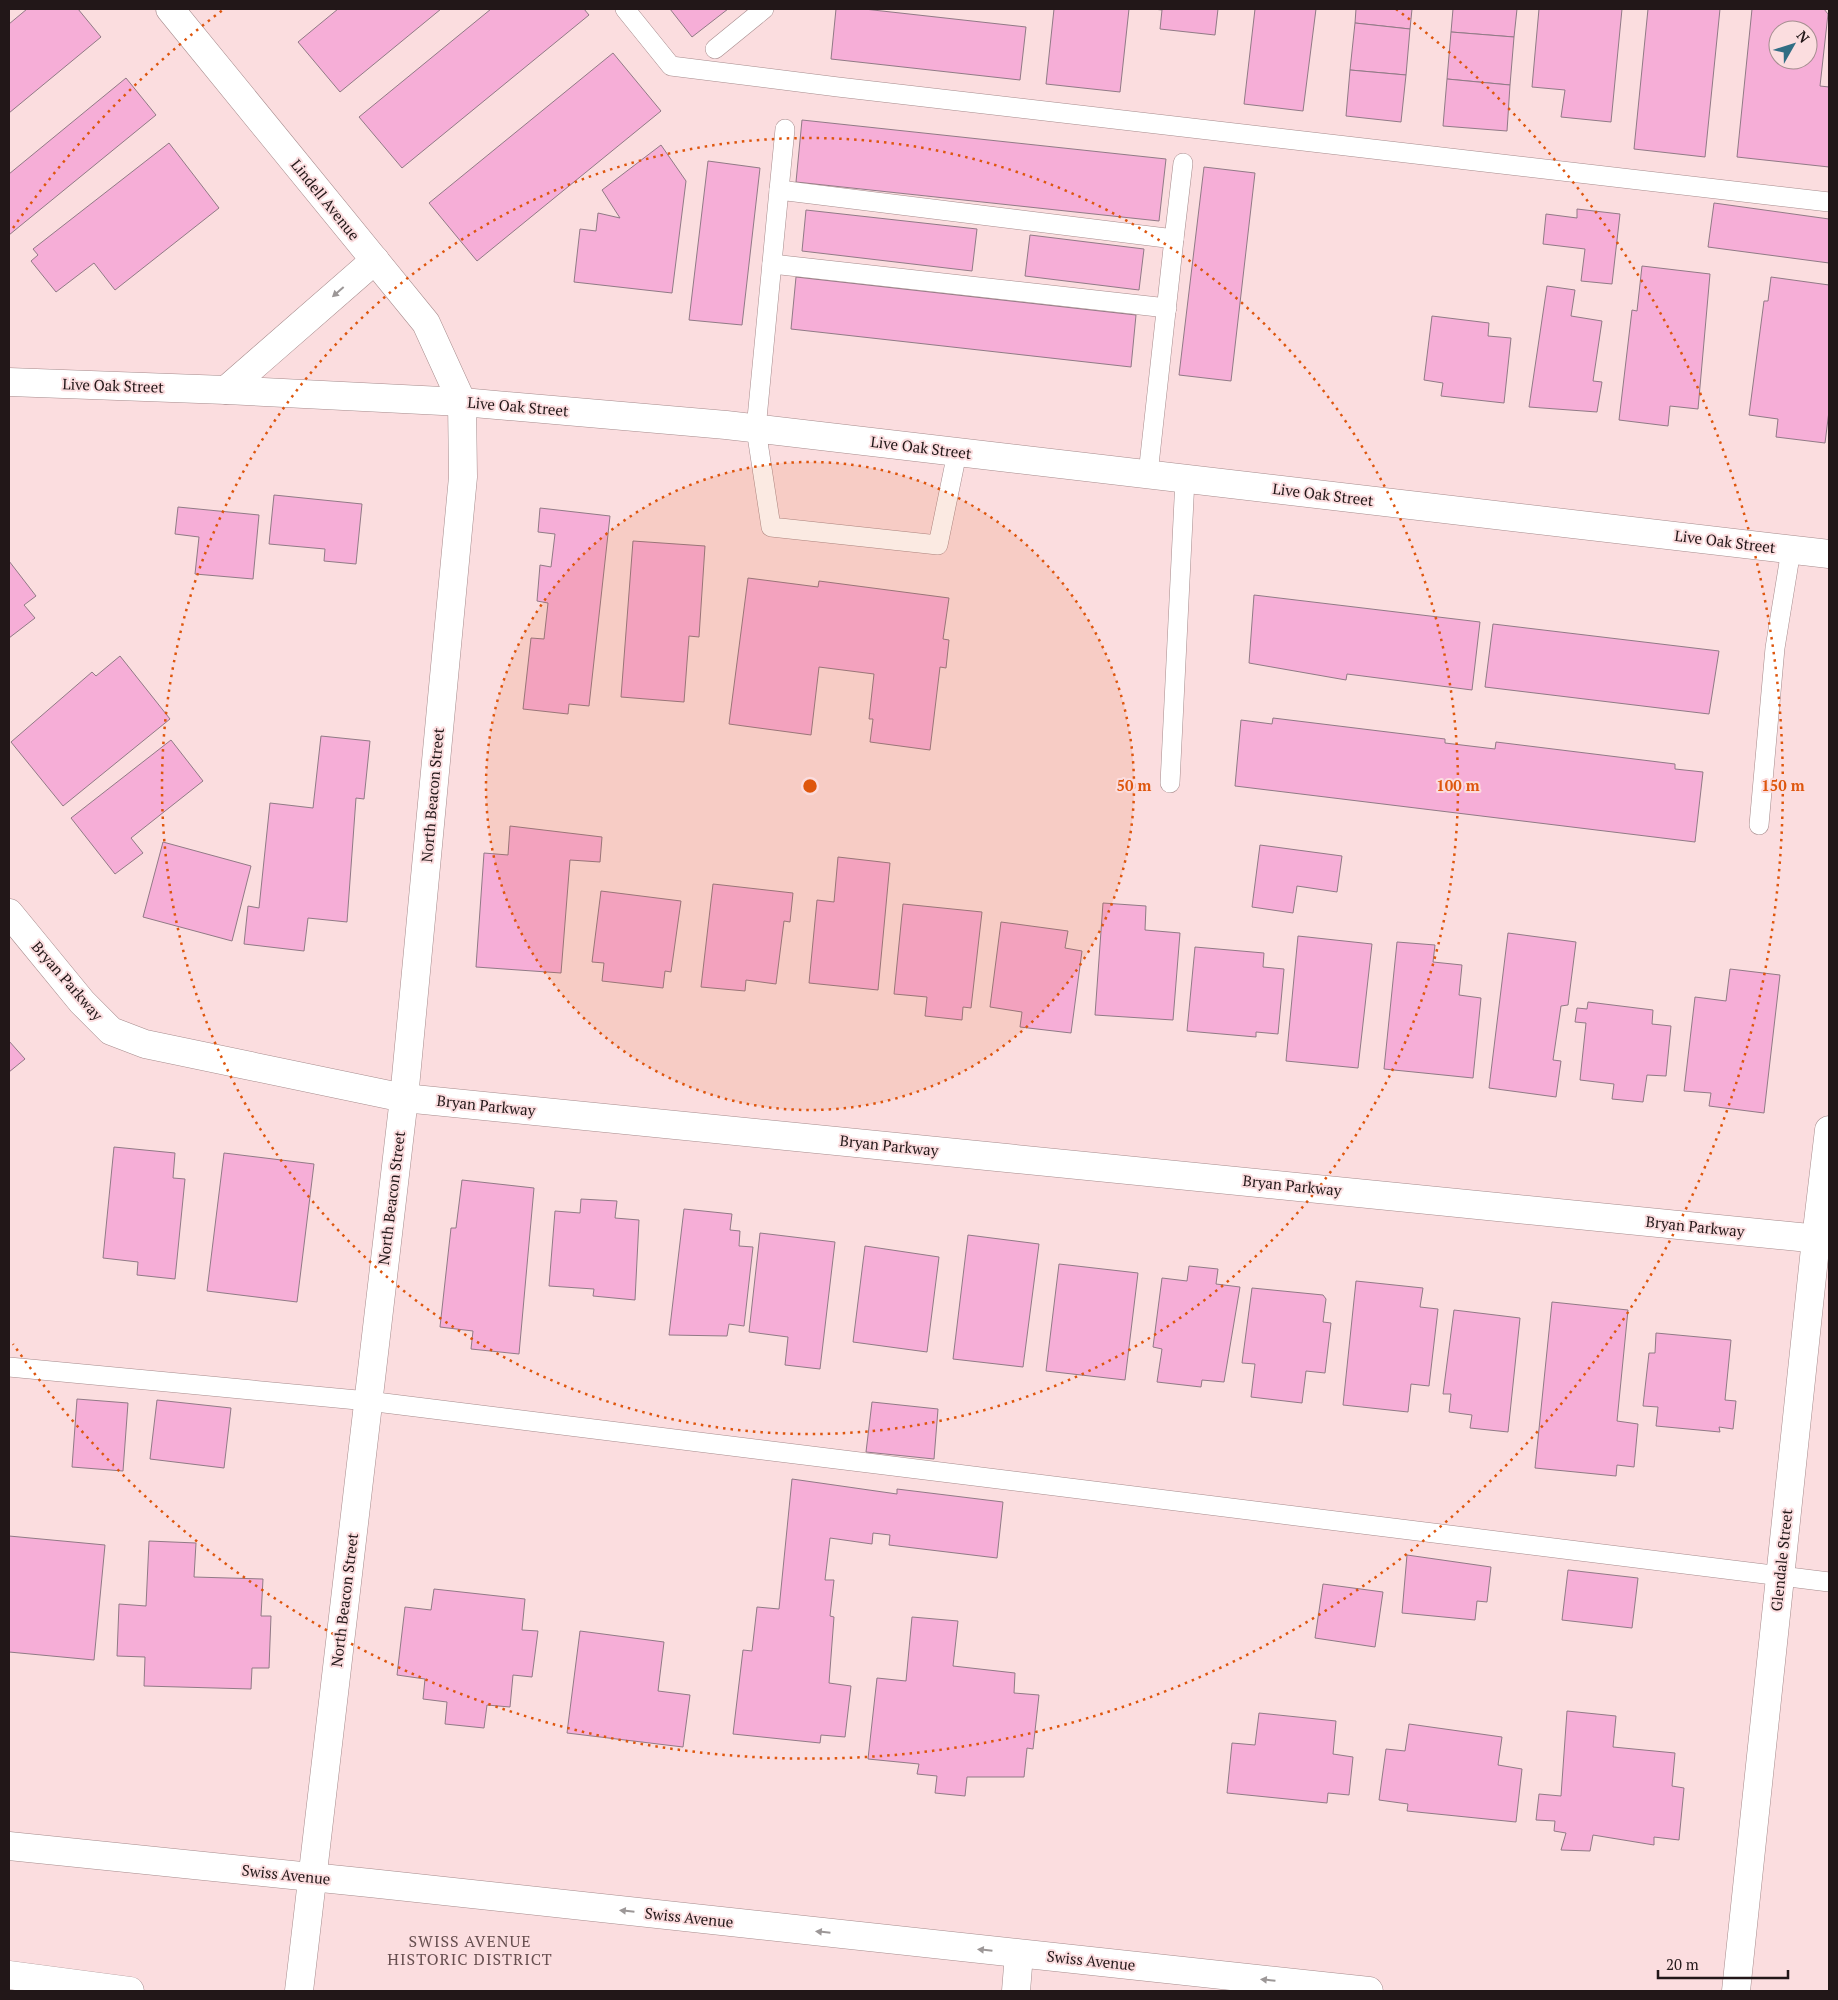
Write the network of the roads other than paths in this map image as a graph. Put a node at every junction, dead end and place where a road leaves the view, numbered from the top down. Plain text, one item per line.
1 (170, 9) edge
2 (625, 9) edge
3 (764, 9) edge
4 (716, 49) dead end
5 (785, 129) dead end
6 (1183, 163) dead end
7 (779, 190) junction
8 (1829, 202) edge
9 (1174, 239) junction
10 (375, 260) junction
11 (772, 264) junction
12 (1167, 308) junction
13 (9, 382) edge
14 (226, 390) junction
15 (462, 402) junction
16 (756, 429) junction
17 (957, 453) junction
18 (1148, 474) junction
19 (1185, 479) junction
20 (1791, 550) junction
21 (1829, 554) edge
22 (1170, 782) dead end
23 (1759, 825) dead end
24 (9, 913) edge
25 (404, 1098) junction
26 (1829, 1130) edge
27 (1822, 1239) edge
28 (9, 1367) edge
29 (368, 1401) junction
30 (1780, 1578) junction
31 (1829, 1582) edge
32 (9, 1846) edge
33 (313, 1877) junction
34 (1018, 1954) junction
35 (9, 1975) edge
36 (130, 1991) edge
37 (299, 1991) edge
38 (1016, 1991) edge
39 (1369, 1991) edge
40 (1736, 1991) edge

1 - 10 street, Lindell Avenue
2 - 8 lane
3 - 4 lane
5 - 7 lane
6 - 9 lane
7 - 9 lane
7 - 11 lane
9 - 12 lane
10 -> 14 street
10 - 15 street, Lindell Avenue
11 - 12 lane
11 - 16 lane
12 - 18 lane
13 - 14 street, Live Oak Street
14 - 15 street, Live Oak Street
15 - 16 street, Live Oak Street
15 - 25 street, North Beacon Street
16 - 17 street, Live Oak Street
16 - 17 lane
17 - 18 street, Live Oak Street
18 - 19 street, Live Oak Street
19 - 20 street, Live Oak Street
19 - 22 lane
20 - 21 street, Live Oak Street
20 - 23 lane
24 - 25 street, Bryan Parkway
25 - 27 street, Bryan Parkway
25 - 29 street, North Beacon Street
26 - 27 street, Glendale Street
27 - 30 street, Glendale Street
28 - 29 lane
29 - 30 lane
29 - 33 street, North Beacon Street
30 - 31 lane
30 - 40 street, Glendale Street
32 - 33 street, Swiss Avenue
34 -> 33 street, Swiss Avenue
33 - 37 street, North Beacon Street
34 - 38 street
39 -> 34 street, Swiss Avenue
35 - 36 street

